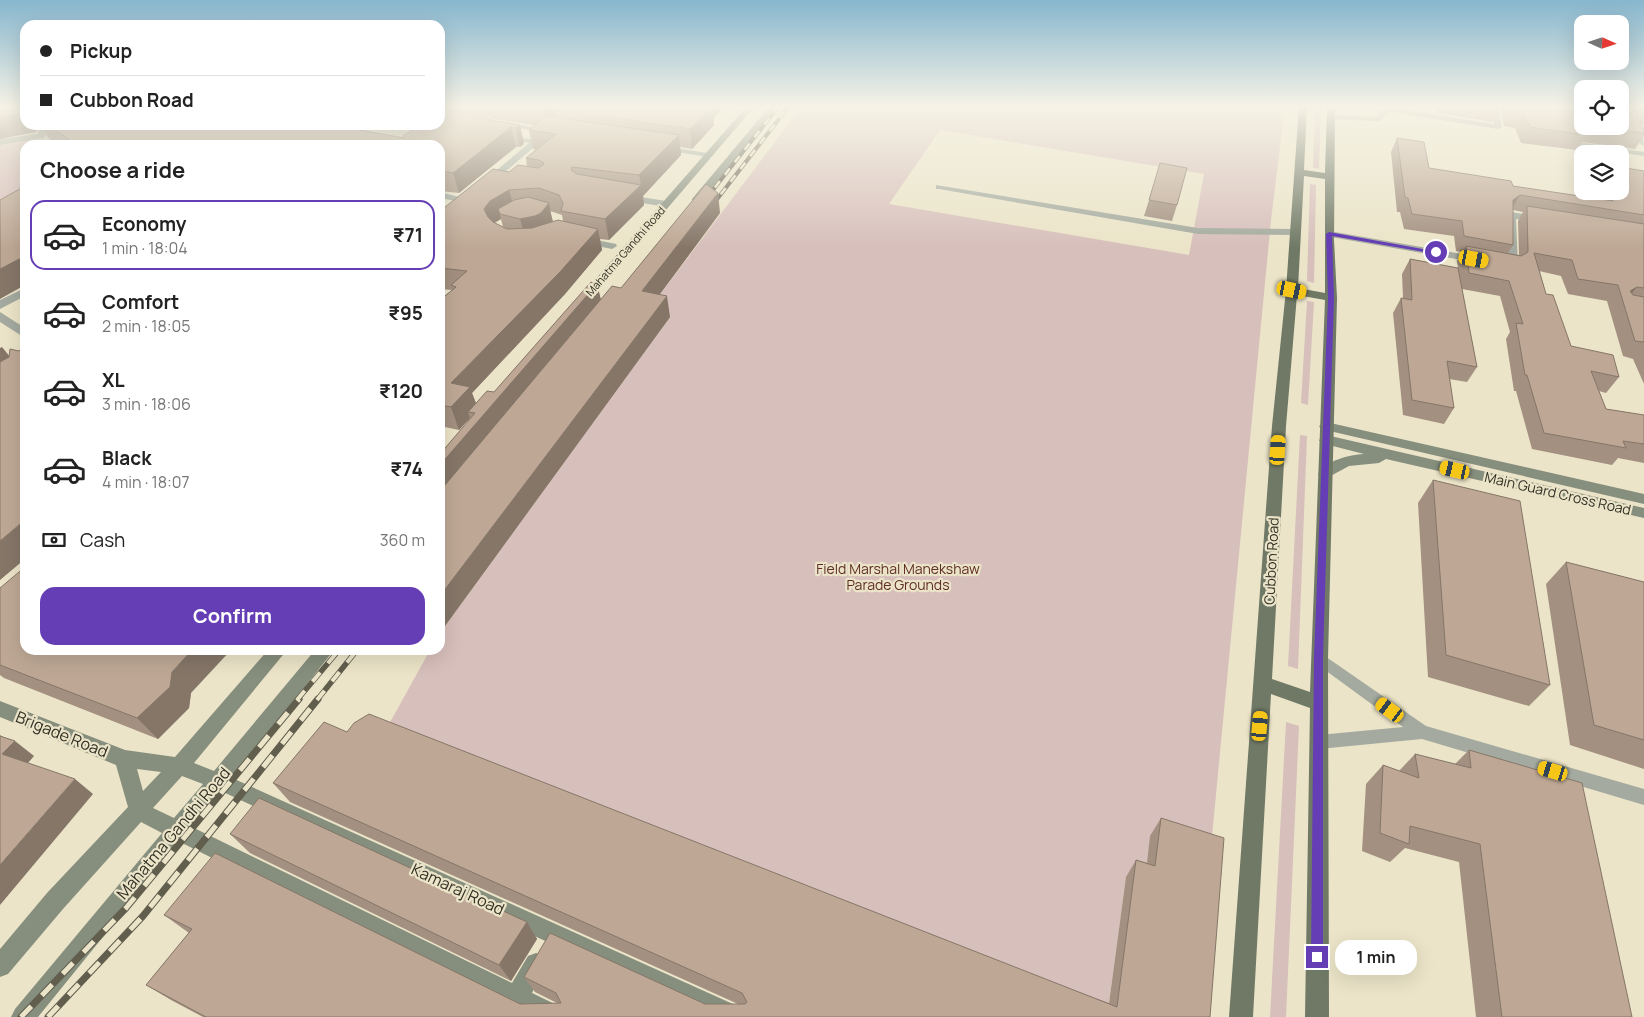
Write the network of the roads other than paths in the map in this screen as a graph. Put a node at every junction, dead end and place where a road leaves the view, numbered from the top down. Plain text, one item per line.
1 (522, 153) edge
2 (698, 153) edge
3 (735, 153) edge
4 (1300, 153) edge
5 (1330, 153) edge
6 (708, 155) joint
7 (1299, 172) junction
8 (494, 177) junction
9 (1330, 177) junction
10 (506, 179) edge
11 (939, 187) dead end
12 (473, 194) junction
13 (445, 195) edge
14 (619, 196) edge
15 (666, 204) junction
16 (454, 210) edge
17 (688, 210) edge
18 (1549, 221) edge
19 (1296, 232) junction
20 (1329, 234) junction
21 (573, 238) edge
22 (612, 246) dead end
23 (1292, 290) junction
24 (20, 294) edge
25 (1331, 298) junction
26 (0, 304) edge
27 (574, 311) edge
28 (0, 316) edge
29 (20, 330) edge
30 (1326, 433) junction
31 (1398, 457) junction
32 (1325, 474) junction
33 (1644, 499) edge
34 (1644, 513) edge
35 (274, 655) edge
36 (321, 655) edge
37 (1319, 658) junction
38 (1263, 684) junction
39 (1318, 703) junction
40 (0, 709) edge
41 (1422, 732) junction
42 (1319, 742) junction
43 (124, 759) junction
44 (179, 766) junction
45 (217, 781) junction
46 (1644, 797) edge
47 (139, 811) junction
48 (175, 830) junction
49 (554, 934) junction
50 (0, 966) edge
51 (517, 997) junction
52 (23, 1017) edge
53 (557, 1017) edge
54 (736, 1017) edge
55 (1241, 1017) edge
56 (1317, 1017) edge

1 - 8 street
2 - 6 lane
3 - 17 main road
4 - 7 main road, Cubbon Road
5 - 9 main road
6 - 15 main road, Mahatma Gandhi Road
7 - 9 main road
7 - 19 main road, Cubbon Road
8 - 10 lane
8 - 12 street
9 - 20 main road
11 - 19 lane
12 - 13 lane
12 - 16 street
14 - 15 lane
15 - 27 main road, Mahatma Gandhi Road
18 - 20 street
19 - 23 main road, Cubbon Road
20 - 25 main road
21 - 22 street
23 - 25 main road
23 - 38 main road, Cubbon Road
24 - 26 street
25 - 30 main road
28 - 29 street
30 - 31 main road, Main Guard Cross Road
30 - 32 main road
30 - 33 main road, Main Guard Cross Road
31 - 32 main road
31 - 34 main road, Main Guard Cross Road
32 - 37 main road
35 - 44 main road
36 - 45 main road, Mahatma Gandhi Road
37 - 39 main road
37 - 41 lane
38 - 39 main road
38 - 55 main road, Cubbon Road
39 - 42 main road
40 - 43 main road, Brigade Road
41 - 42 lane
41 - 46 lane
42 - 56 main road
43 - 44 main road, Brigade Road
43 - 47 main road, Brigade Road
44 - 45 main road, Kamaraj Road
44 - 47 main road
45 - 48 main road, Mahatma Gandhi Road
45 - 49 main road, Kamaraj Road
47 - 48 main road
47 - 50 main road
48 - 51 main road
48 - 52 main road, Mahatma Gandhi Road
49 - 51 main road
49 - 54 main road, Kamaraj Road
51 - 53 main road

